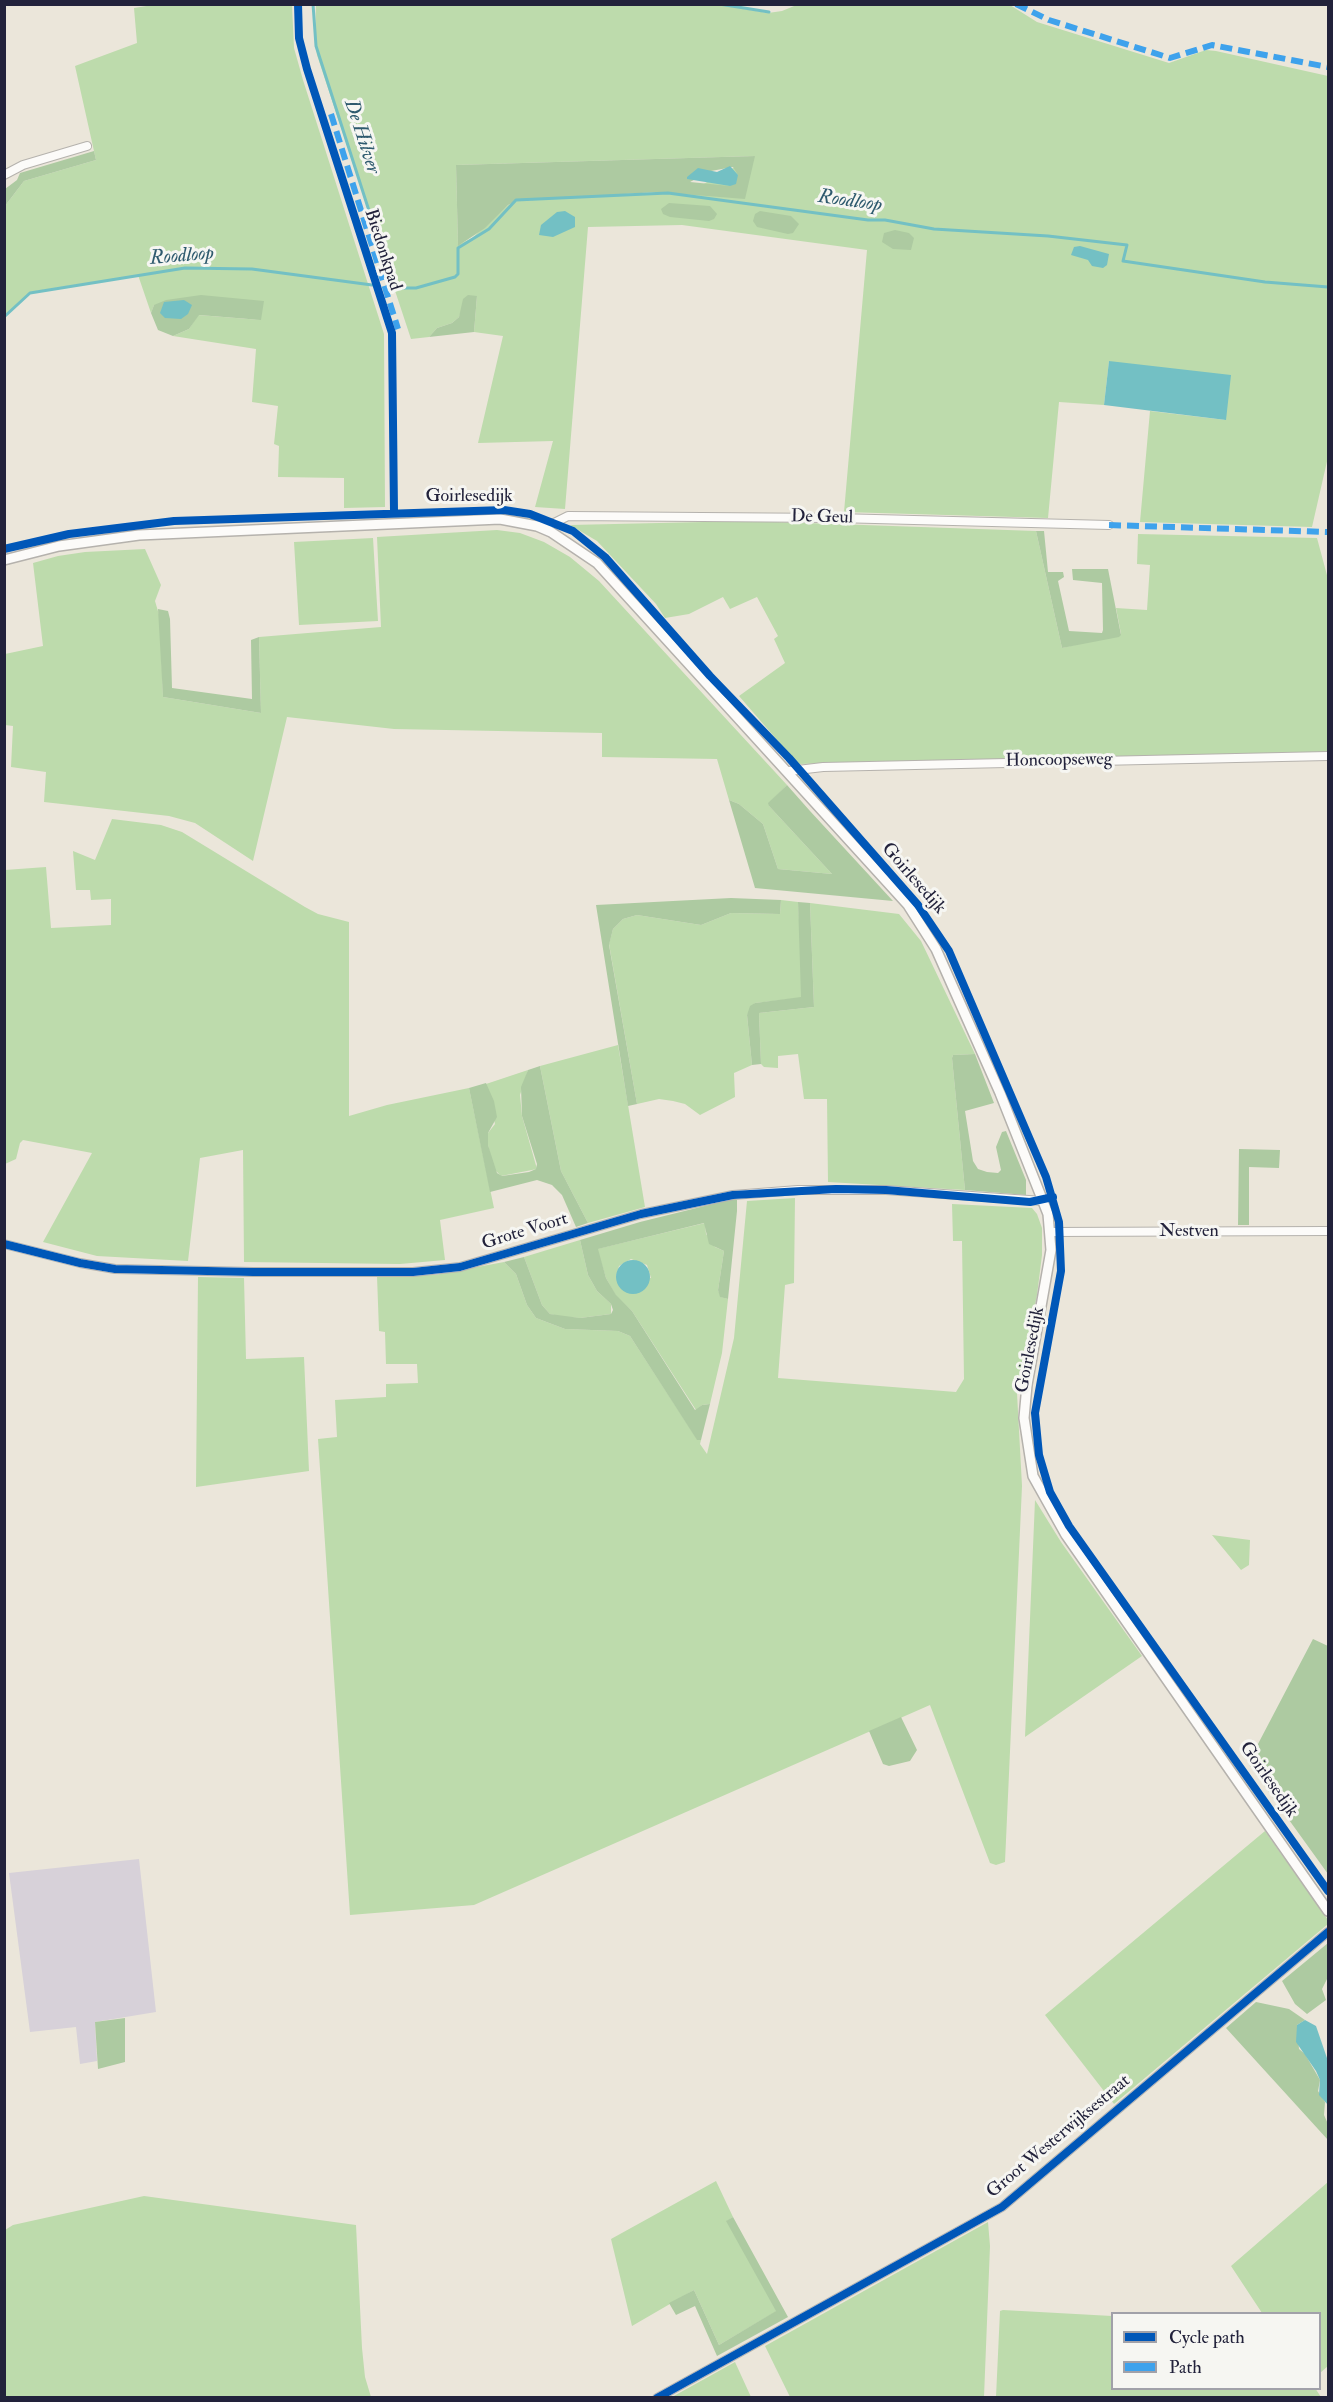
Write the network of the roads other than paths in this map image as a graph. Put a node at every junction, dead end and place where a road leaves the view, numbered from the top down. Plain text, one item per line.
1 (87, 146) dead end
2 (4, 175) edge
3 (1109, 525) dead end
4 (537, 526) junction
5 (4, 560) edge
6 (1329, 756) edge
7 (789, 771) junction
8 (1043, 1201) junction
9 (1329, 1231) edge
10 (1050, 1232) junction
11 (4, 1244) edge
12 (1329, 1911) edge
13 (1329, 1932) edge
14 (657, 2397) edge

1 - 2 street
3 - 4 street, De Geul
4 - 5 street, Goirlesedijk
4 - 7 street, Goirlesedijk
6 - 7 street, Honcoopseweg
7 - 8 street, Goirlesedijk
8 - 10 street, Goirlesedijk
8 - 11 street, Grote Voort
9 - 10 street, Nestven
10 - 12 street, Goirlesedijk
13 - 14 street, Groot Westerwijksestraat

